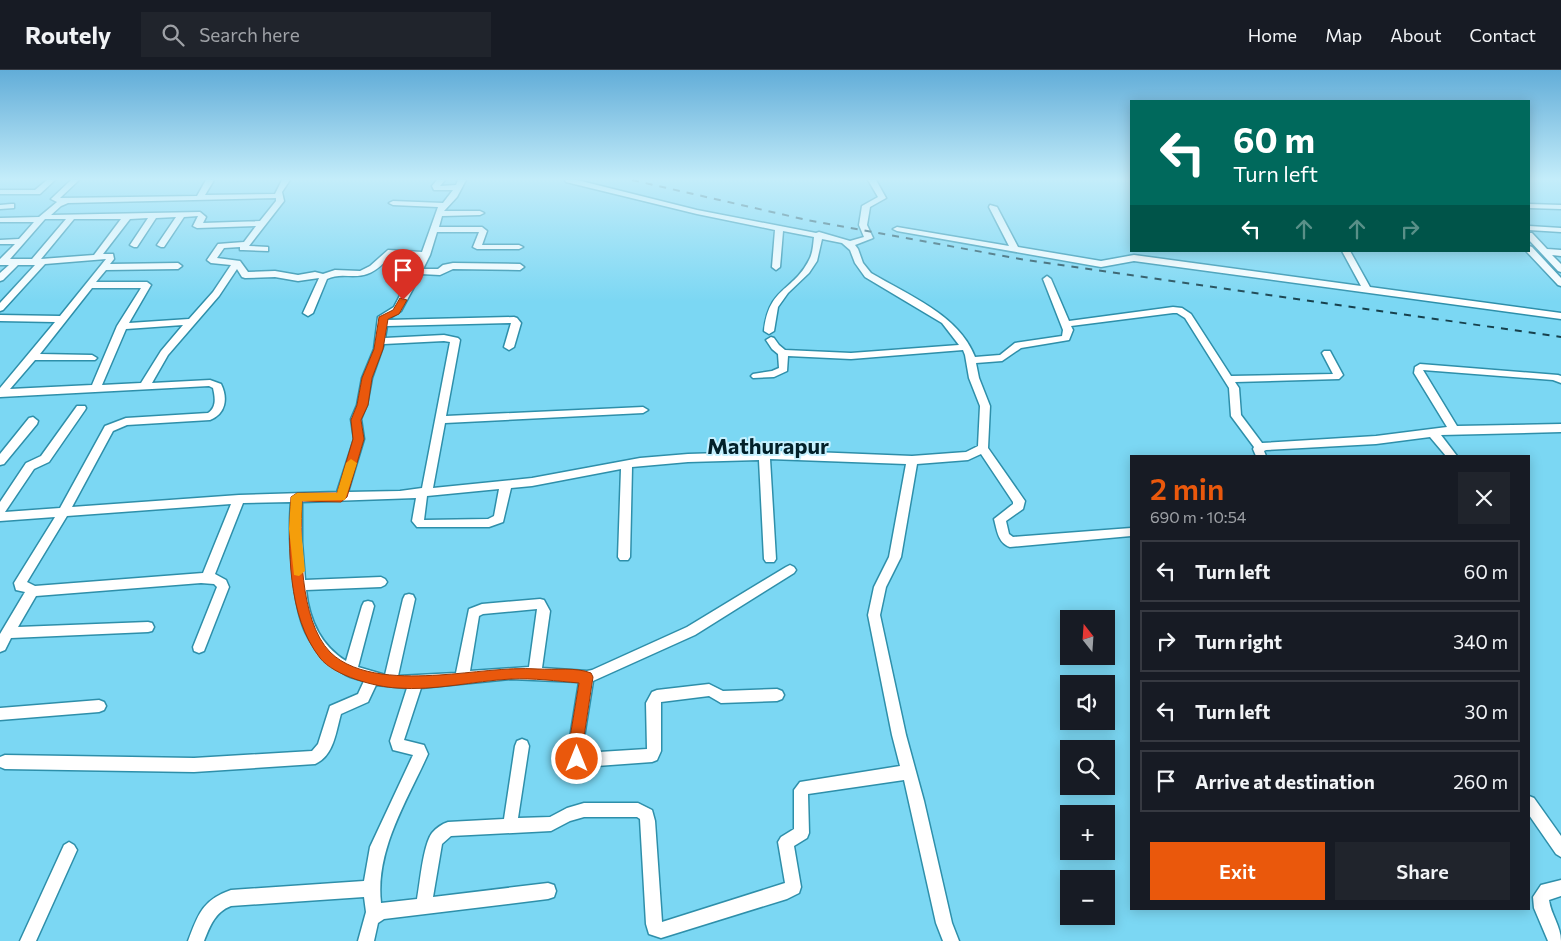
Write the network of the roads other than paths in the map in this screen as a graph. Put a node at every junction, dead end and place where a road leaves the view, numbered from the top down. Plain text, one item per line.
1 (40, 221) edge
2 (69, 221) edge
3 (124, 221) edge
4 (150, 221) edge
5 (178, 221) edge
6 (199, 221) edge
7 (437, 221) edge
8 (741, 221) edge
9 (864, 221) edge
10 (1000, 221) edge
11 (263, 223) joint
12 (779, 228) junction
13 (1530, 228) edge
14 (897, 229) dead end
15 (433, 230) junction
16 (1561, 230) edge
17 (819, 234) junction
18 (1530, 236) edge
19 (0, 242) edge
20 (22, 242) junction
21 (162, 244) dead end
22 (245, 244) junction
23 (850, 244) junction
24 (134, 245) dead end
25 (519, 247) dead end
26 (265, 249) dead end
27 (1015, 250) junction
28 (1530, 250) edge
29 (1543, 251) junction
30 (1347, 252) edge
31 (1561, 253) edge
32 (426, 255) junction
33 (97, 256) junction
34 (2, 262) edge
35 (16, 262) junction
36 (38, 262) junction
37 (238, 263) junction
38 (178, 266) dead end
39 (102, 267) junction
40 (520, 267) dead end
41 (776, 267) dead end
42 (1561, 269) edge
43 (418, 271) junction
44 (324, 277) junction
45 (0, 278) edge
46 (1047, 279) dead end
47 (1561, 283) edge
48 (88, 285) junction
49 (1368, 291) junction
50 (0, 308) edge
51 (308, 313) dead end
52 (1561, 316) edge
53 (0, 318) edge
54 (63, 319) junction
55 (191, 322) junction
56 (382, 323) junction
57 (1066, 324) junction
58 (122, 326) junction
59 (381, 341) junction
60 (509, 347) dead end
61 (966, 347) junction
62 (783, 353) junction
63 (1327, 353) dead end
64 (32, 357) junction
65 (92, 358) dead end
66 (971, 360) junction
67 (756, 376) dead end
68 (1559, 378) edge
69 (1228, 379) junction
70 (144, 387) junction
71 (95, 389) junction
72 (2, 391) edge
73 (81, 408) dead end
74 (643, 410) dead end
75 (440, 420) junction
76 (33, 421) dead end
77 (1561, 428) edge
78 (1454, 430) junction
79 (1432, 432) junction
80 (983, 448) junction
81 (1261, 452) edge
82 (764, 455) junction
83 (1451, 455) edge
84 (912, 460) junction
85 (0, 461) edge
86 (628, 464) junction
87 (506, 484) junction
88 (424, 492) junction
89 (297, 497) junction
90 (341, 497) junction
91 (239, 499) junction
92 (0, 512) edge
93 (64, 512) junction
94 (0, 517) edge
95 (1130, 532) edge
96 (624, 557) dead end
97 (770, 559) dead end
98 (790, 570) dead end
99 (207, 578) junction
100 (381, 582) dead end
101 (300, 585) junction
102 (32, 591) junction
103 (409, 600) dead end
104 (368, 606) dead end
105 (148, 627) dead end
106 (8, 633) junction
107 (0, 646) edge
108 (199, 647) dead end
109 (350, 671) junction
110 (535, 674) junction
111 (587, 677) junction
112 (372, 678) junction
113 (462, 679) junction
114 (390, 681) junction
115 (416, 682) junction
116 (776, 695) dead end
117 (99, 706) dead end
118 (0, 714) edge
119 (522, 746) dead end
120 (5, 762) dead end
121 (909, 772) junction
122 (1530, 804) edge
123 (510, 825) junction
124 (1561, 849) edge
125 (69, 850) dead end
126 (371, 886) junction
127 (1561, 888) edge
128 (548, 891) dead end
129 (424, 906) junction
130 (374, 914) junction
131 (28, 941) edge
132 (196, 941) edge
133 (366, 941) edge
134 (950, 941) edge
135 (1556, 941) edge

1 - 20 street
2 - 36 street
3 - 33 street
4 - 24 street
5 - 21 street
6 - 11 street
7 - 15 street
8 - 12 street
9 - 23 street
10 - 27 street
11 - 22 street
12 - 17 street
12 - 41 street
13 - 16 street
14 - 27 street
15 - 25 street
15 - 32 street
17 - 23 street
17 - 62 street
18 - 29 street
19 - 20 street
20 - 34 street
22 - 26 street
22 - 37 street
23 - 61 street
27 - 49 street
28 - 47 street
29 - 31 street
29 - 42 street
30 - 49 street
32 - 43 street
32 - 44 street
33 - 36 street
33 - 39 street
34 - 35 street
35 - 36 street
35 - 45 street
36 - 50 street
37 - 44 street
37 - 55 street
38 - 39 street
39 - 48 street
40 - 43 street
43 - 56 street
44 - 51 street
46 - 57 street
48 - 54 street
48 - 58 street
49 - 52 street
53 - 54 street
54 - 64 street
55 - 58 street
55 - 70 street
56 - 59 street
56 - 60 street
57 - 66 street
57 - 69 street
58 - 71 street
59 - 75 street
59 - 90 street
61 - 62 street
61 - 66 street
62 - 67 street
63 - 69 street
64 - 65 street
64 - 72 street
66 - 80 street
68 - 78 street
69 - 81 street
70 - 71 street
70 - 93 street
71 - 72 street
73 - 92 street
74 - 75 street
75 - 88 street
76 - 85 street
77 - 78 street
78 - 79 street
79 - 81 street
79 - 83 street
80 - 84 street
80 - 95 street
82 - 84 street
82 - 86 street
82 - 97 street
84 - 121 street
86 - 87 street
86 - 96 street
87 - 88 street
87 - 88 street
88 - 90 street
89 - 90 street
89 - 91 street
89 - 101 street
91 - 93 street
91 - 99 street
93 - 94 street
93 - 102 street
98 - 111 street
99 - 102 street
99 - 108 street
100 - 101 street
101 - 109 street
102 - 106 street
103 - 114 street
104 - 109 street
105 - 106 street
106 - 107 street
109 - 112 street
110 - 111 street
110 - 113 street
110 - 113 street
111 - 116 street
112 - 114 street
112 - 120 street
113 - 115 street
114 - 115 street
115 - 126 street
117 - 118 street
119 - 123 street
121 - 123 street
121 - 134 street
122 - 124 street
123 - 129 street
125 - 131 street
126 - 130 street
126 - 132 street
127 - 135 street
128 - 129 street
129 - 130 street
130 - 133 street

